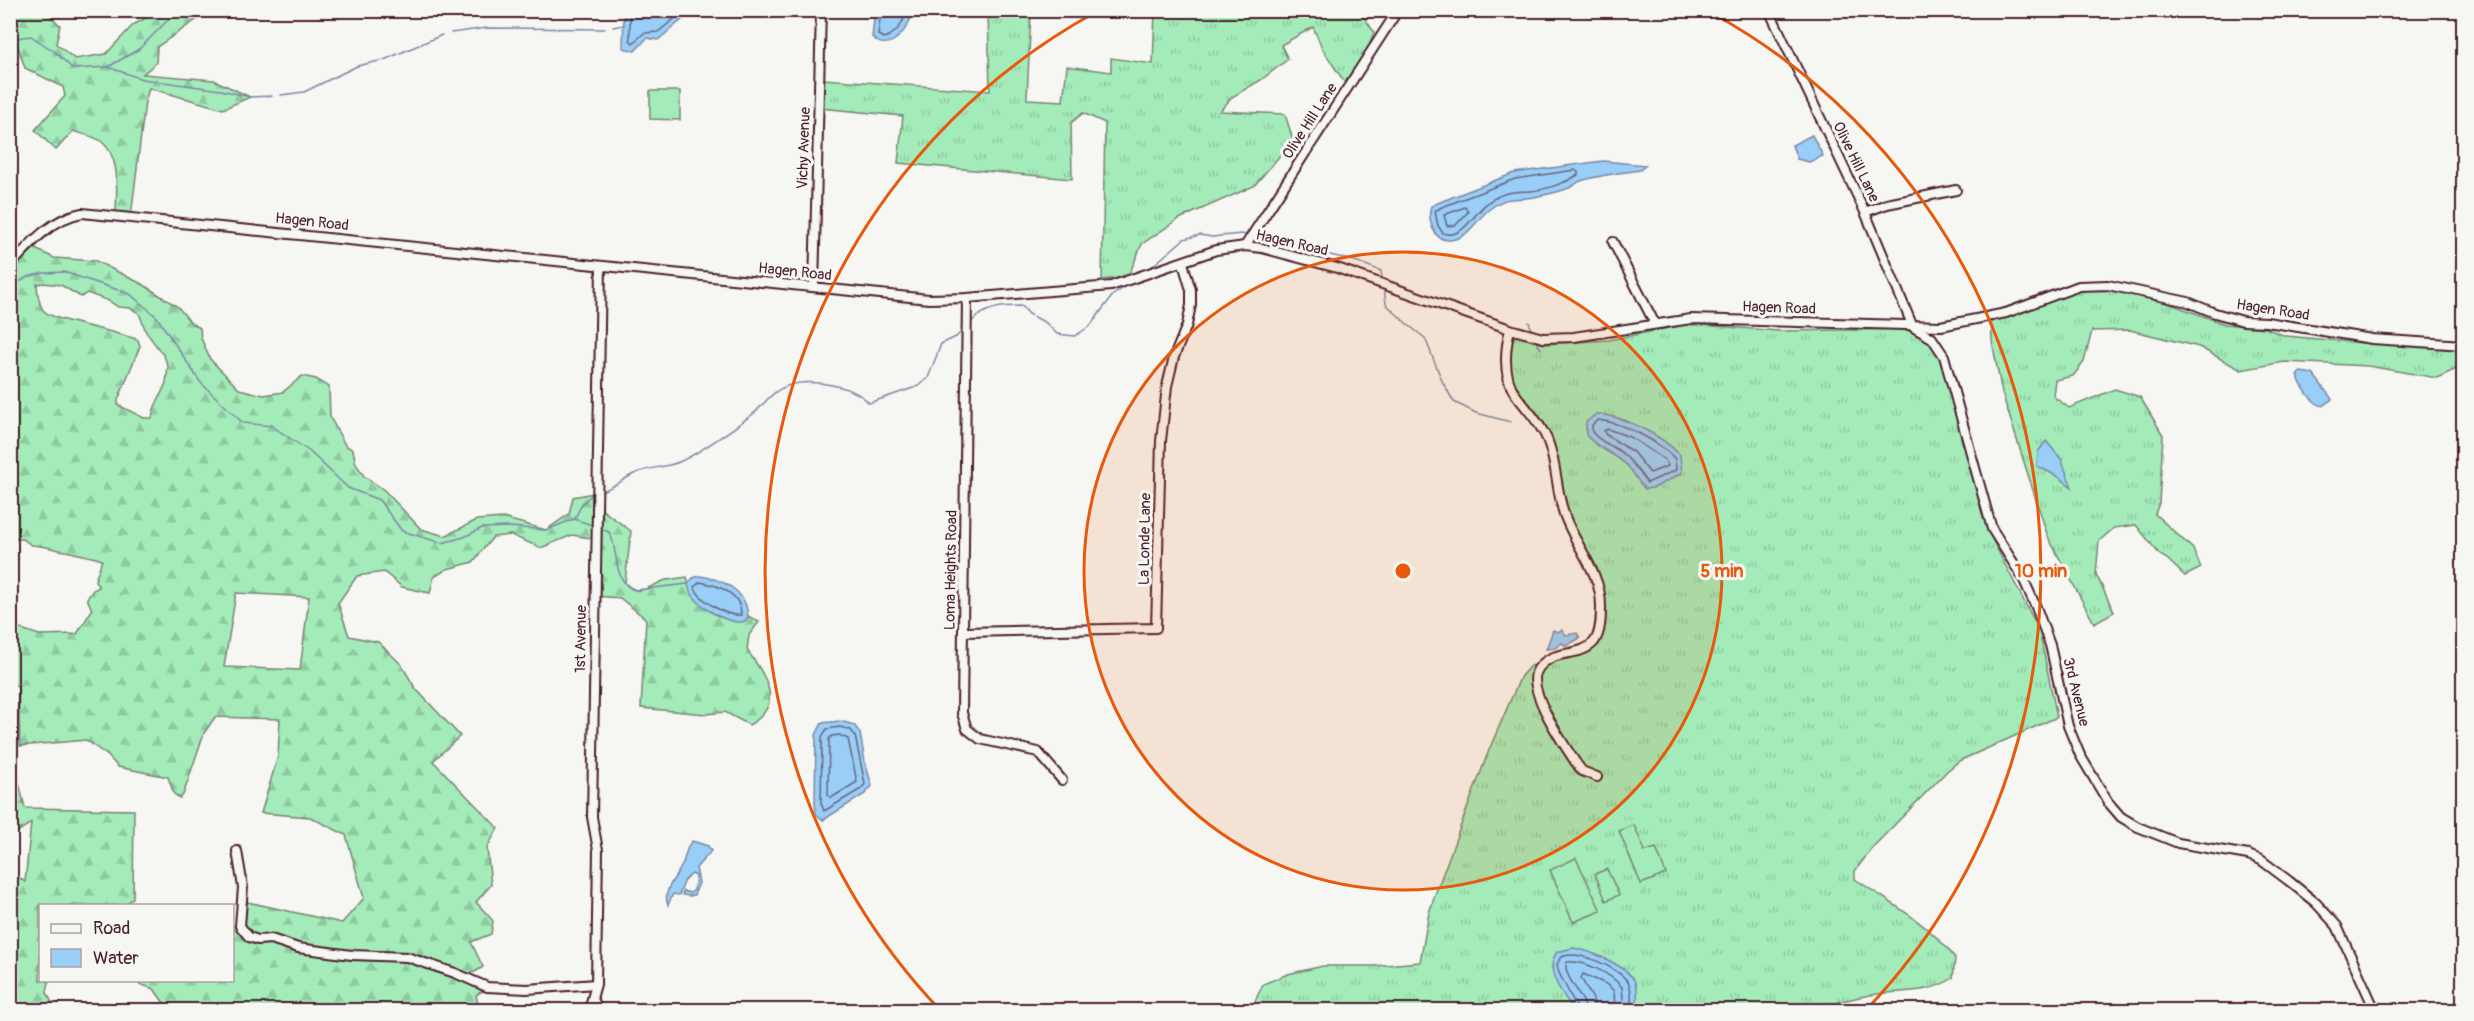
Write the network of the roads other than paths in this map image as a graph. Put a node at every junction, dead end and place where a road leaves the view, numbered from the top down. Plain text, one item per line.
1 (821, 10) edge
2 (1398, 10) edge
3 (1769, 10) edge
4 (1956, 190) dead end
5 (1865, 212) junction
6 (1613, 242) dead end
7 (1245, 246) junction
8 (1183, 263) junction
9 (10, 266) edge
10 (601, 266) junction
11 (814, 287) junction
12 (967, 298) junction
13 (1655, 324) junction
14 (1913, 327) junction
15 (1510, 329) junction
16 (2463, 345) edge
17 (963, 632) junction
18 (1597, 777) dead end
19 (1062, 780) dead end
20 (237, 852) dead end
21 (596, 984) junction
22 (593, 999) junction
23 (589, 1011) edge
24 (598, 1011) edge
25 (2375, 1011) edge

1 - 11 street, Vichy Avenue
2 - 7 street, Olive Hill Lane
3 - 5 street, Olive Hill Lane
4 - 5 street
5 - 14 street, Olive Hill Lane
6 - 13 street
7 - 8 street, Hagen Road
7 - 15 street, Hagen Road
8 - 12 street, Hagen Road
8 - 17 street, La Londe Lane
9 - 10 street, Hagen Road
10 - 11 street, Hagen Road
10 - 21 street, 1st Avenue
11 - 12 street, Hagen Road
12 - 17 street, Loma Heights Road
13 - 14 street, Hagen Road
13 - 15 street, Hagen Road
14 - 16 street, Hagen Road
14 - 25 street, 3rd Avenue
15 - 18 street
17 - 19 street, Loma Heights Road
20 - 21 street
21 - 22 street, 1st Avenue
22 - 23 street, 1st Avenue
22 - 24 street

